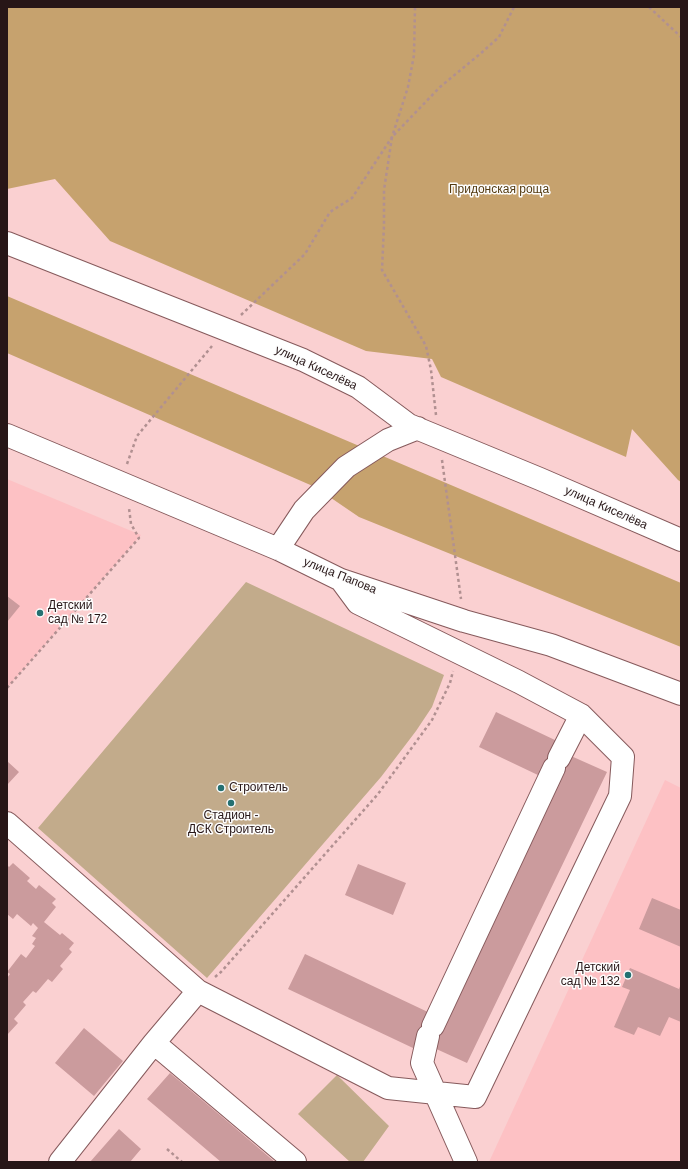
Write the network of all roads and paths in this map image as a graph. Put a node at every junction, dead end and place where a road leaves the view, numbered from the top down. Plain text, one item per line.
1 (415, 7) edge
2 (514, 7) edge
3 (649, 7) edge
4 (681, 37) edge
5 (392, 137) junction
6 (7, 242) edge
7 (226, 329) junction
8 (418, 428) junction
9 (7, 435) edge
10 (438, 437) junction
11 (125, 485) junction
12 (681, 540) edge
13 (278, 550) junction
14 (341, 580) junction
15 (464, 621) junction
16 (458, 652) junction
17 (7, 688) edge
18 (681, 694) edge
19 (581, 716) junction
20 (7, 823) edge
21 (198, 991) junction
22 (154, 1044) junction
23 (436, 1093) junction
24 (167, 1148) dead end
25 (60, 1162) edge
26 (182, 1162) edge
27 (295, 1162) edge
28 (466, 1162) edge

1 - 5 path
2 - 5 path
3 - 4 path
5 - 7 path
5 - 10 path
6 - 7 street, улица Киселёва
7 - 8 street, улица Киселёва
7 - 11 path
8 - 10 street, улица Киселёва
8 - 13 street
9 - 11 street, улица Папова
10 - 12 street, улица Киселёва
10 - 15 path
11 - 13 street, улица Папова
11 - 17 path
13 - 14 street, улица Папова
14 - 15 street, улица Папова
14 - 16 street
15 - 18 street, улица Папова
16 - 19 street
16 - 21 path
19 - 23 street
19 - 23 street
20 - 21 street
21 - 22 street
21 - 23 street
22 - 25 street
22 - 27 street
23 - 28 street
24 - 26 path

